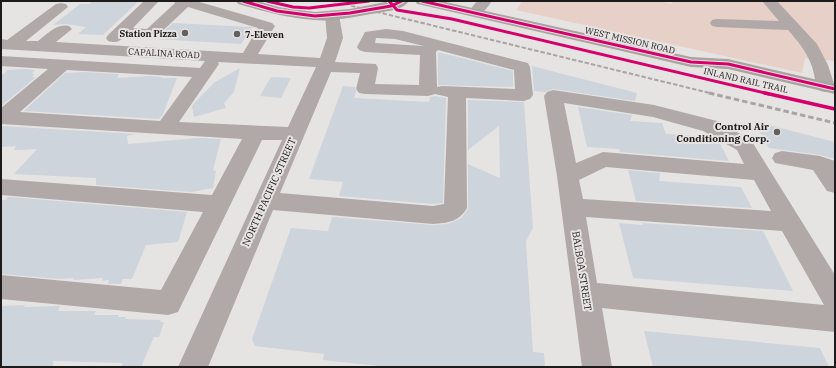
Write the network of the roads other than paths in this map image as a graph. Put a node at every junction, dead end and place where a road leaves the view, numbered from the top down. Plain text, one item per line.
1 (152, 1) edge
2 (243, 1) edge
3 (369, 1) edge
4 (402, 1) edge
5 (422, 1) edge
6 (769, 1) edge
7 (183, 2) edge
8 (265, 4) edge
9 (61, 7) dead end
10 (480, 7) edge
11 (222, 13) junction
12 (332, 15) junction
13 (170, 16) junction
14 (241, 19) junction
15 (717, 23) dead end
16 (791, 26) junction
17 (64, 29) dead end
18 (120, 32) junction
19 (6, 44) edge
20 (42, 46) junction
21 (101, 50) junction
22 (217, 56) junction
23 (248, 58) junction
24 (1, 61) edge
25 (691, 62) junction
26 (63, 65) junction
27 (325, 65) junction
28 (828, 66) edge
29 (204, 74) junction
30 (739, 80) junction
31 (830, 88) edge
32 (428, 91) junction
33 (457, 92) junction
34 (835, 102) edge
35 (2, 118) edge
36 (165, 128) junction
37 (255, 132) junction
38 (295, 134) junction
39 (782, 158) dead end
40 (827, 166) edge
41 (761, 173) junction
42 (568, 176) junction
43 (835, 185) edge
44 (1, 187) edge
45 (266, 201) junction
46 (218, 204) junction
47 (573, 208) junction
48 (790, 222) junction
49 (1, 287) edge
50 (586, 294) junction
51 (835, 299) edge
52 (835, 319) edge
53 (597, 366) edge
54 (193, 367) edge

1 - 18 street
2 - 8 main road
3 - 8 main road
4 - 12 main road
5 - 10 main road, WEST MISSION ROAD
6 - 16 street
7 - 11 street
7 - 13 street
8 - 12 main road
8 - 14 street
9 - 19 street
10 - 25 main road, WEST MISSION ROAD
11 - 13 street
11 - 14 street
12 - 27 street, NORTH PACIFIC STREET
13 - 18 street
14 - 23 street
15 - 16 street
16 - 28 street
17 - 20 street
18 - 21 street
19 - 20 street, CAPALINA ROAD
20 - 21 street, CAPALINA ROAD
21 - 22 street, CAPALINA ROAD
22 - 23 street, CAPALINA ROAD
22 - 29 street
23 - 27 street, CAPALINA ROAD
24 - 26 street
25 - 30 main road, WEST MISSION ROAD
25 - 31 main road, WEST MISSION ROAD
26 - 29 street
26 - 35 street
27 - 32 street, CAPALINA ROAD
27 - 38 street, NORTH PACIFIC STREET
28 - 31 street
29 - 36 street
30 - 31 main road
30 - 34 main road, WEST MISSION ROAD
32 - 33 street
32 - 33 street
33 - 45 street
35 - 36 street
36 - 37 street
37 - 38 street
37 - 46 street
38 - 45 street, NORTH PACIFIC STREET
39 - 40 street
40 - 43 street
41 - 42 street
41 - 42 street, BALBOA STREET
41 - 48 street
42 - 47 street, BALBOA STREET
44 - 46 street
45 - 54 street, NORTH PACIFIC STREET
46 - 49 street
47 - 48 street
47 - 50 street, BALBOA STREET
48 - 51 street
50 - 52 street
50 - 53 street, BALBOA STREET

